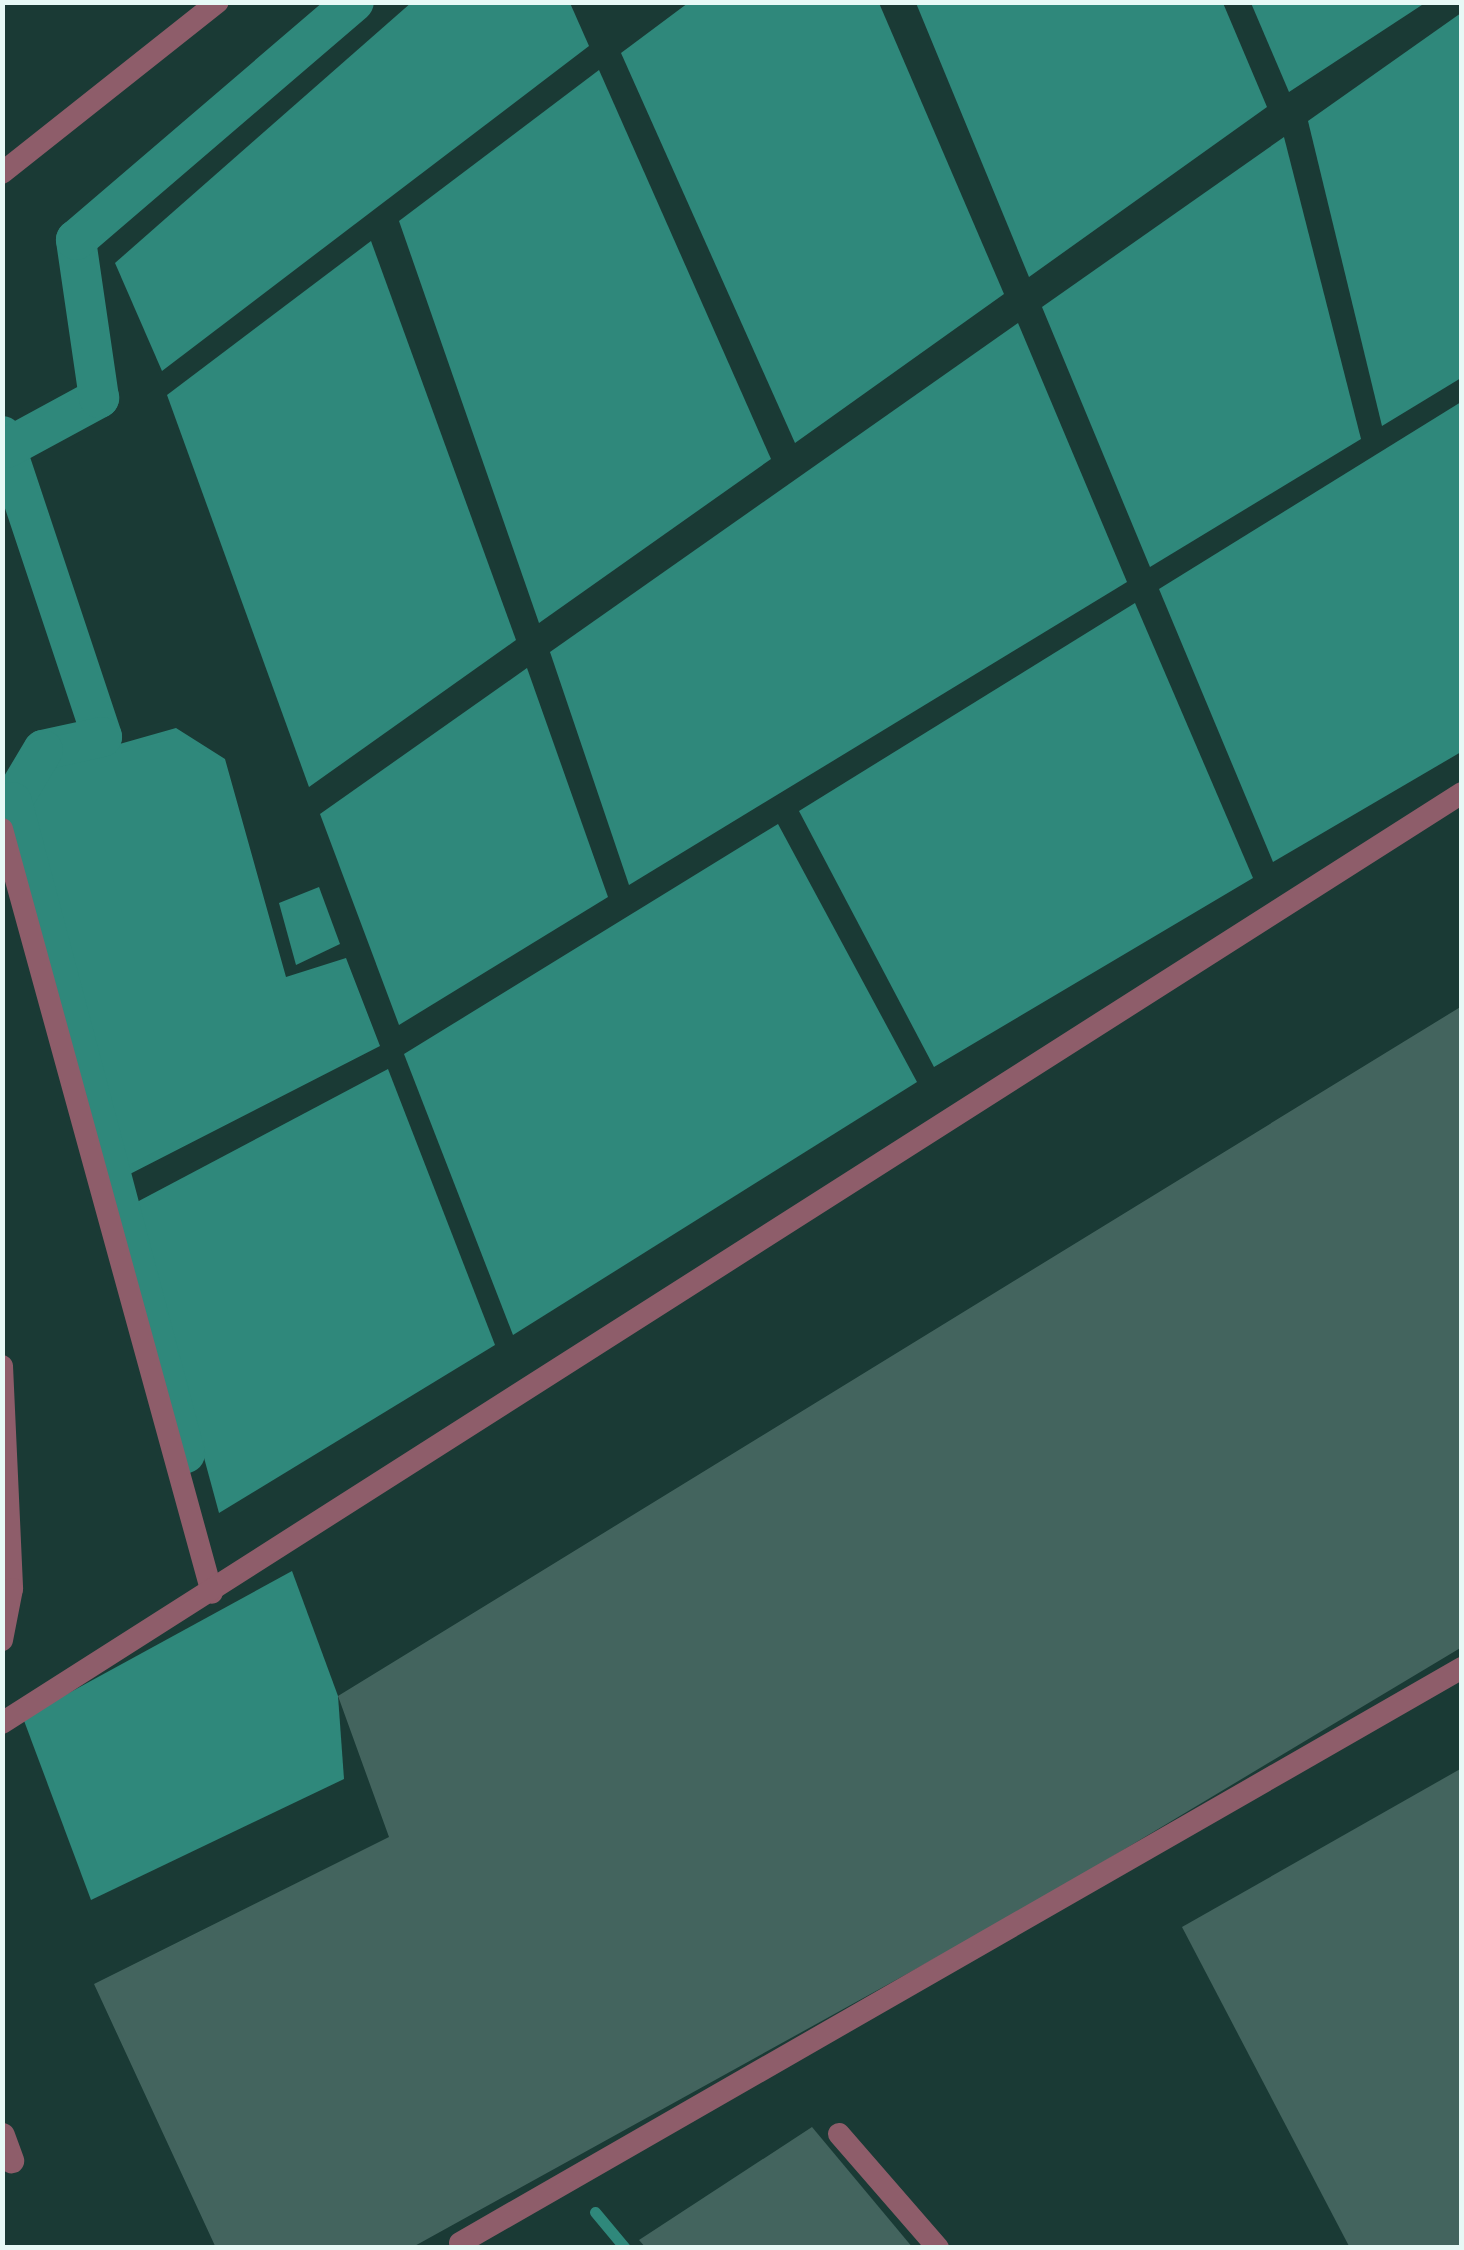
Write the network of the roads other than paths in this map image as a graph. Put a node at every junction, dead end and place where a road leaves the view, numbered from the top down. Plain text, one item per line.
1 (218, 2) edge
2 (2, 173) edge
3 (1462, 793) edge
4 (2, 829) edge
5 (2, 1366) edge
6 (212, 1592) junction
7 (2, 1640) edge
8 (1462, 1668) edge
9 (2, 1723) edge
10 (838, 2134) dead end
11 (2, 2135) edge
12 (11, 2160) dead end
13 (460, 2242) dead end
14 (938, 2248) edge

1 - 2 lane
3 - 6 lane
4 - 6 lane
5 - 7 lane
6 - 9 lane
8 - 13 lane
10 - 14 lane
11 - 12 street

